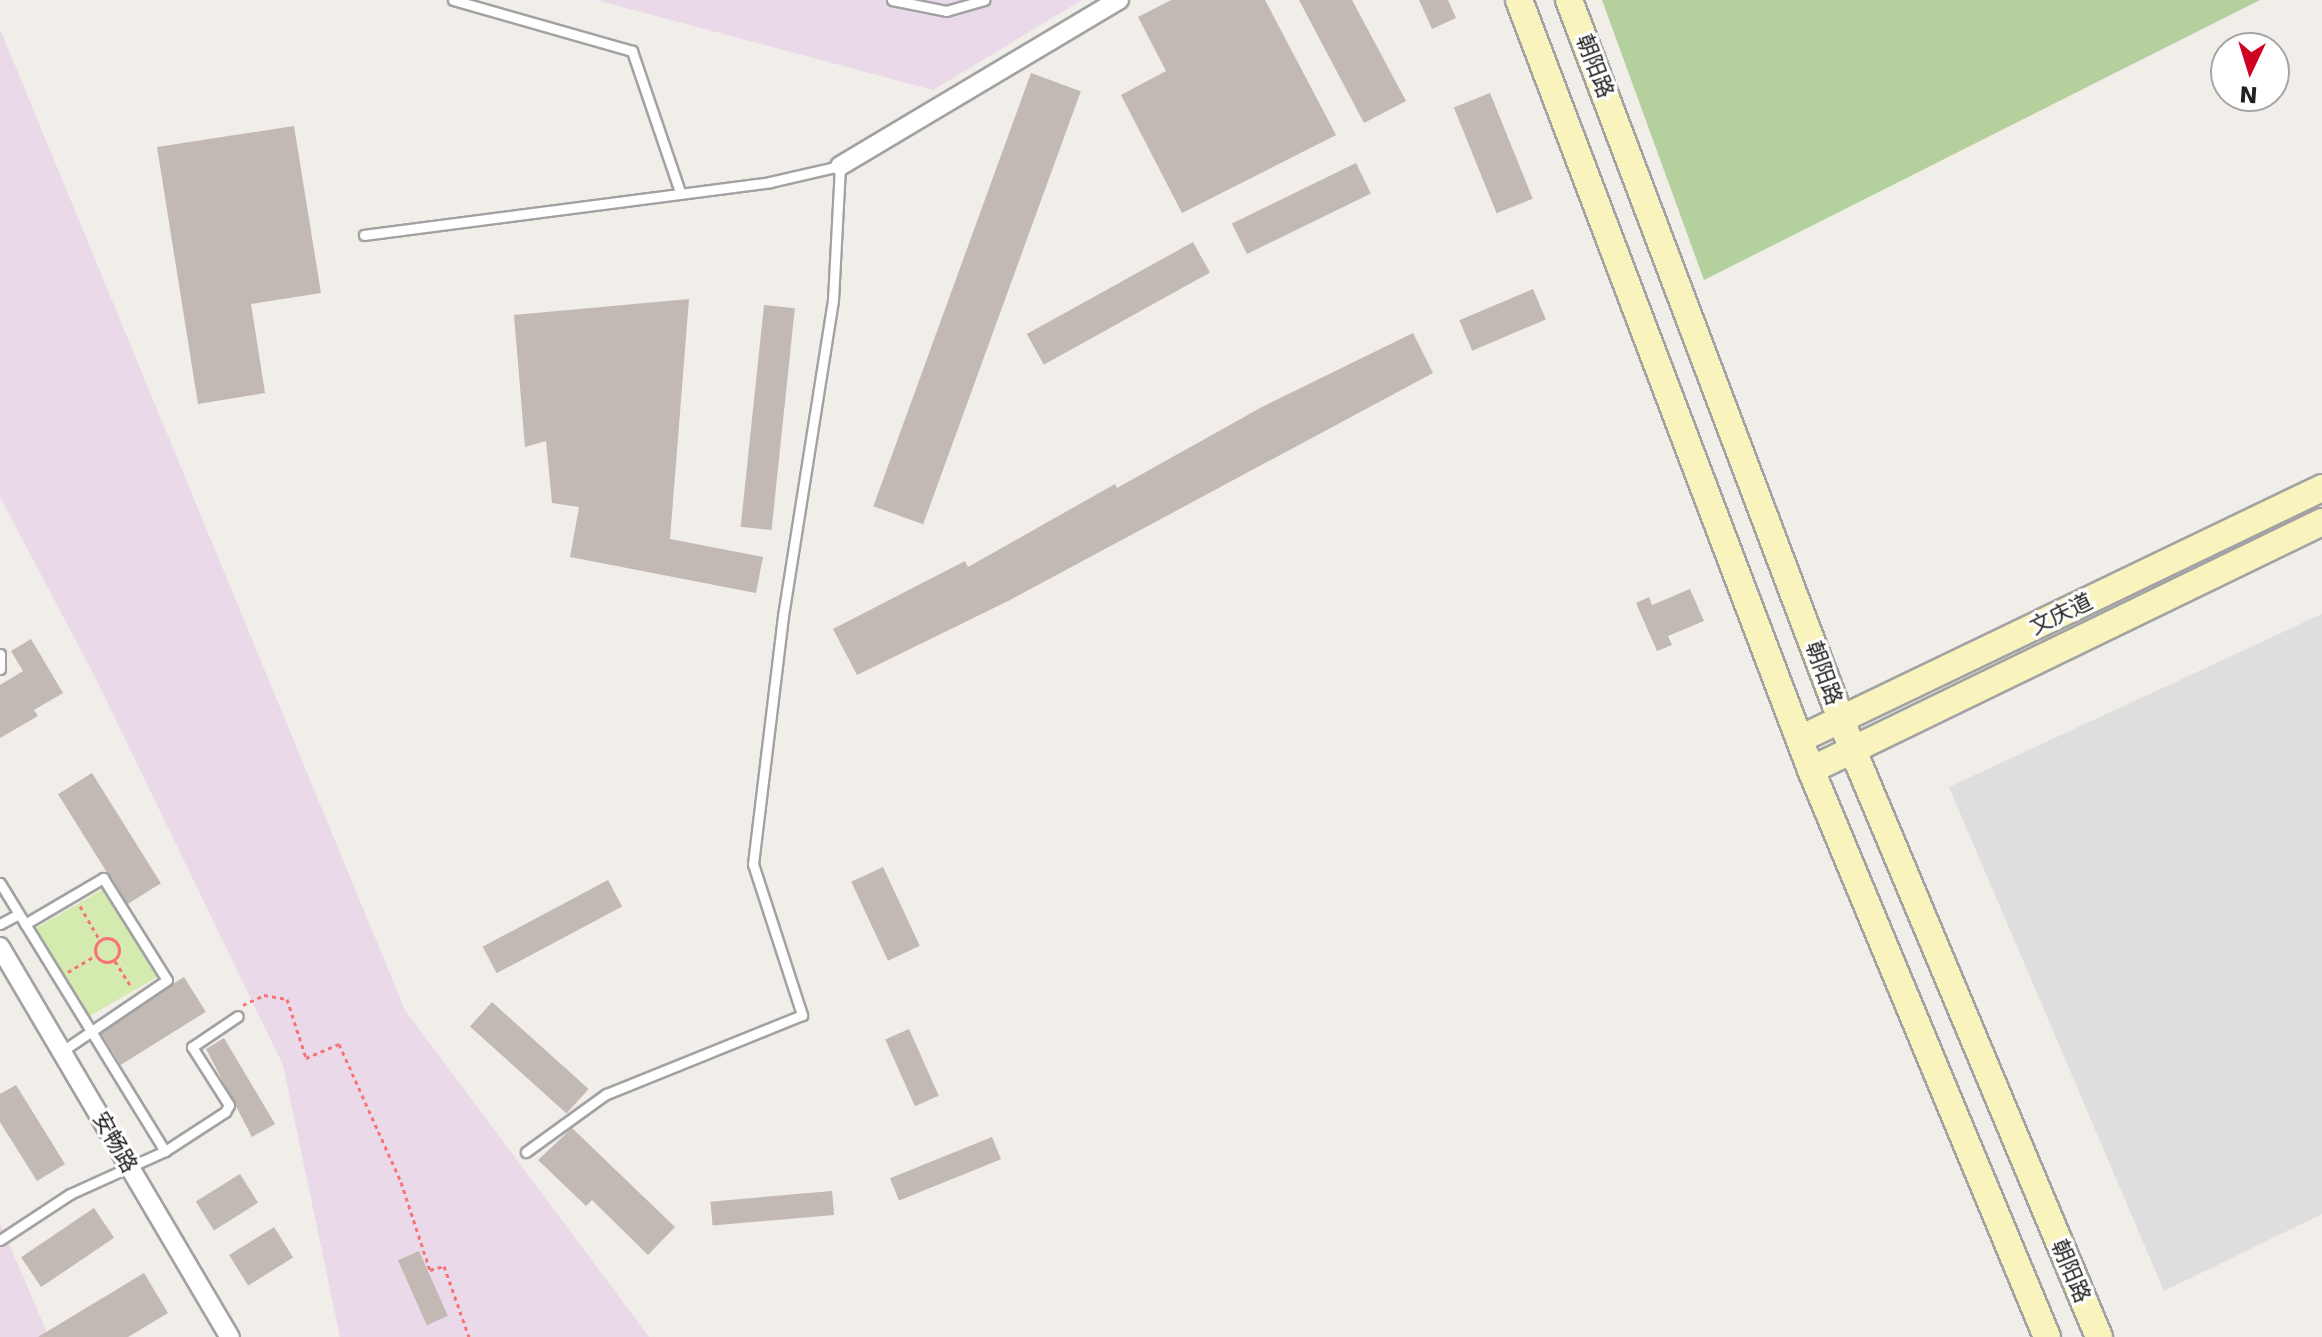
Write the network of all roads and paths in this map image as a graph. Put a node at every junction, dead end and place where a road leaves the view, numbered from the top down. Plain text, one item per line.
1 (453, 0) edge
2 (892, 0) edge
3 (984, 0) edge
4 (1119, 0) edge
5 (1519, 0) edge
6 (1569, 0) edge
7 (840, 166) junction
8 (680, 192) junction
9 (364, 235) dead end
10 (2322, 488) edge
11 (2322, 522) edge
12 (0, 654) edge
13 (0, 669) edge
14 (1841, 719) junction
15 (1800, 739) junction
16 (1852, 748) junction
17 (1811, 770) junction
18 (0, 883) edge
19 (74, 896) junction
20 (19, 914) junction
21 (0, 924) edge
22 (25, 924) junction
23 (100, 940) junction
24 (0, 947) edge
25 (97, 955) junction
26 (115, 960) junction
27 (58, 977) junction
28 (139, 998) junction
29 (238, 1016) joint
30 (91, 1031) junction
31 (62, 1051) junction
32 (165, 1151) junction
33 (526, 1152) dead end
34 (131, 1168) junction
35 (0, 1240) edge
36 (230, 1337) edge
37 (469, 1337) edge
38 (2047, 1337) edge
39 (2099, 1337) edge

1 - 8 lane
2 - 3 lane
4 - 7 street
5 - 15 main road, 朝阳路
6 - 14 main road, 朝阳路
7 - 8 lane
7 - 33 lane
8 - 9 lane
10 - 14 main road, 文庆道
11 - 16 main road, 文庆道
12 - 13 lane
14 - 15 main road, 文庆道
14 - 16 main road, 朝阳路
15 - 17 main road, 朝阳路
16 - 17 main road, 文庆道
16 - 39 main road, 朝阳路
17 - 38 main road, 朝阳路
18 - 20 lane
19 - 22 lane
19 - 23 path
19 - 28 lane
20 - 21 lane
20 - 22 lane
22 - 27 lane
23 - 25 path
23 - 26 path
24 - 31 street, 安畅路
25 - 26 path
25 - 27 path
26 - 28 path
27 - 30 lane
28 - 30 lane
29 - 32 lane
29 - 37 path
30 - 31 lane
30 - 32 lane
31 - 34 street, 安畅路
32 - 34 lane
34 - 35 lane
34 - 36 street, 安畅路

